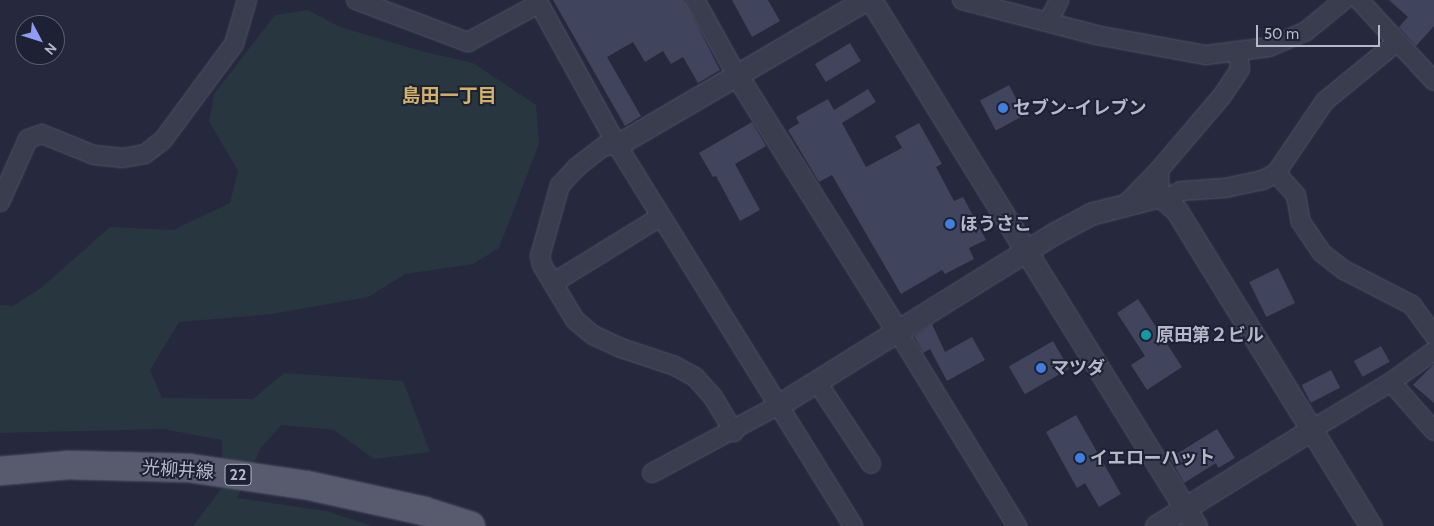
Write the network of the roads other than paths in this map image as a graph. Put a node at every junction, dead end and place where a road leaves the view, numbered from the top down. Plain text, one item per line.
1 (247, 0) edge
2 (356, 0) edge
3 (695, 0) edge
4 (865, 0) edge
5 (871, 0) edge
6 (962, 0) edge
7 (1059, 0) edge
8 (1344, 0) edge
9 (1359, 0) edge
10 (538, 2) edge
11 (1048, 22) junction
12 (1397, 42) junction
13 (1238, 52) junction
14 (736, 74) junction
15 (1434, 81) edge
16 (616, 145) junction
17 (1160, 170) junction
18 (1276, 173) junction
19 (1163, 197) junction
20 (0, 202) edge
21 (1127, 203) junction
22 (660, 217) junction
23 (1027, 252) junction
24 (553, 284) junction
25 (898, 332) junction
26 (1434, 334) edge
27 (1434, 351) edge
28 (817, 382) junction
29 (1391, 382) junction
30 (777, 406) junction
31 (1311, 430) junction
32 (1434, 431) edge
33 (734, 432) junction
34 (871, 464) dead end
35 (0, 471) edge
36 (652, 473) dead end
37 (1185, 508) junction
38 (471, 526) edge
39 (853, 526) edge
40 (1017, 526) edge
41 (1156, 526) edge
42 (1196, 526) edge
43 (1371, 526) edge

1 - 20 street
2 - 10 street
3 - 14 street
4 - 14 street
5 - 23 street
6 - 11 street
7 - 11 street
8 - 13 street
9 - 12 street
10 - 16 street
11 - 13 street
12 - 15 street
12 - 18 street
13 - 17 street
14 - 16 street
14 - 25 street
16 - 22 street
16 - 24 street
17 - 19 street
17 - 21 street
18 - 19 street
18 - 26 street
19 - 21 street
19 - 31 street
21 - 23 street
22 - 24 street
22 - 30 street
23 - 25 street
23 - 37 street
24 - 33 street
25 - 28 street
25 - 40 street
27 - 29 street
28 - 30 street
28 - 34 street
29 - 31 street
29 - 32 street
30 - 33 street
30 - 39 street
31 - 37 street
31 - 43 street
33 - 36 street
35 - 38 main road, 光柳井線 / 22
37 - 41 street
37 - 42 street

